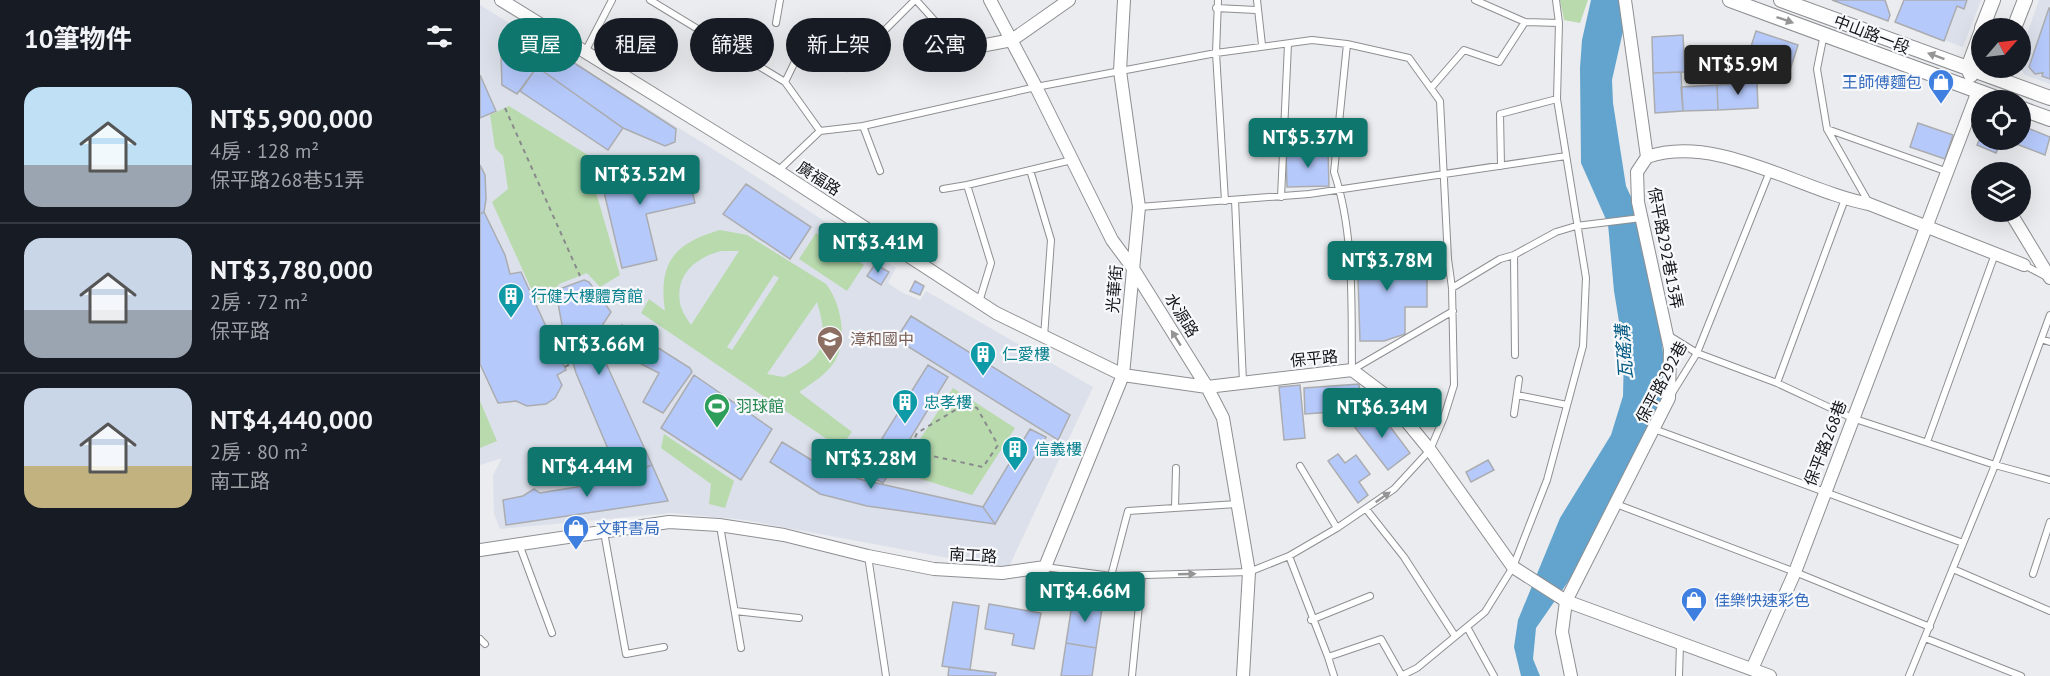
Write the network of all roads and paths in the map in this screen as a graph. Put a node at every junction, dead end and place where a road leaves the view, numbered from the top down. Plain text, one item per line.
1 (501, 0) edge
2 (612, 0) edge
3 (650, 0) edge
4 (780, 0) edge
5 (915, 0) edge
6 (990, 0) edge
7 (1069, 0) edge
8 (1124, 0) edge
9 (1257, 0) edge
10 (1475, 0) edge
11 (1556, 0) edge
12 (1624, 0) edge
13 (1730, 0) edge
14 (1781, 0) edge
15 (1993, 0) edge
16 (2025, 0) edge
17 (1217, 4) edge
18 (1256, 10) junction
19 (932, 18) edge
20 (1986, 18) edge
21 (2018, 18) edge
22 (1525, 22) junction
23 (776, 23) dead end
24 (1559, 23) junction
25 (891, 24) edge
26 (1824, 34) junction
27 (1012, 40) junction
28 (1347, 44) junction
29 (987, 45) edge
30 (1262, 45) junction
31 (1288, 45) junction
32 (585, 52) junction
33 (1216, 53) junction
34 (1971, 60) edge
35 (1968, 68) junction
36 (1971, 69) edge
37 (1120, 71) junction
38 (790, 72) edge
39 (1991, 78) edge
40 (2007, 78) edge
41 (785, 82) junction
42 (1036, 87) junction
43 (1431, 88) junction
44 (1975, 90) edge
45 (1978, 90) edge
46 (1979, 90) edge
47 (2050, 98) edge
48 (1557, 99) junction
49 (505, 108) dead end
50 (1971, 110) edge
51 (2031, 112) edge
52 (2050, 119) edge
53 (863, 126) junction
54 (1827, 129) junction
55 (820, 131) junction
56 (1566, 156) junction
57 (1647, 157) junction
58 (1072, 160) junction
59 (1501, 166) junction
60 (1030, 170) junction
61 (778, 171) junction
62 (880, 171) dead end
63 (1770, 171) junction
64 (1948, 172) junction
65 (1444, 175) junction
66 (967, 185) junction
67 (943, 189) dead end
68 (1340, 190) junction
69 (1281, 197) junction
70 (1845, 199) junction
71 (1235, 200) junction
72 (1225, 201) junction
73 (1869, 204) junction
74 (1139, 207) junction
75 (1641, 218) junction
76 (2016, 222) edge
77 (1576, 226) junction
78 (1926, 228) junction
79 (1995, 254) junction
80 (1514, 255) junction
81 (2024, 265) joint
82 (1132, 267) junction
83 (580, 276) dead end
84 (2050, 279) edge
85 (1452, 288) junction
86 (979, 302) junction
87 (1453, 311) junction
88 (2050, 315) edge
89 (1667, 335) junction
90 (1044, 337) junction
91 (2041, 339) junction
92 (2050, 342) edge
93 (1697, 353) junction
94 (1515, 355) dead end
95 (573, 362) dead end
96 (565, 367) dead end
97 (1352, 370) junction
98 (1123, 375) junction
99 (1519, 379) dead end
100 (1243, 382) junction
101 (1777, 383) junction
102 (1207, 387) junction
103 (1516, 396) junction
104 (1669, 398) junction
105 (1567, 405) junction
106 (977, 408) joint
107 (1514, 414) dead end
108 (1852, 418) junction
109 (1654, 429) junction
110 (1926, 442) junction
111 (1430, 450) junction
112 (1995, 465) junction
113 (1300, 466) dead end
114 (1176, 468) dead end
115 (2050, 480) edge
116 (1825, 490) junction
117 (1237, 504) junction
118 (1615, 504) junction
119 (1175, 508) junction
120 (1366, 509) junction
121 (2050, 522) edge
122 (719, 525) junction
123 (1337, 528) junction
124 (604, 532) junction
125 (519, 543) junction
126 (1963, 543) junction
127 (480, 550) edge
128 (868, 556) junction
129 (1289, 556) junction
130 (1045, 567) junction
131 (1953, 569) junction
132 (1518, 570) junction
133 (1249, 572) junction
134 (1795, 572) junction
135 (2033, 574) dead end
136 (1142, 575) junction
137 (1111, 576) junction
138 (1370, 596) dead end
139 (1561, 599) junction
140 (2050, 611) edge
141 (735, 612) junction
142 (799, 618) dead end
143 (1311, 620) junction
144 (1467, 627) junction
145 (1930, 627) junction
146 (552, 633) dead end
147 (1455, 636) junction
148 (1925, 638) junction
149 (1680, 644) junction
150 (664, 647) dead end
151 (741, 648) dead end
152 (1328, 657) junction
153 (1751, 673) edge
154 (886, 676) edge
155 (1132, 676) edge
156 (1243, 676) edge
157 (1334, 676) edge
158 (1401, 676) edge
159 (1494, 676) edge
160 (1571, 676) edge
161 (1679, 676) edge
162 (1770, 676) edge
163 (1909, 676) edge
164 (2021, 676) edge

1 - 32 street, 廣福路
2 - 32 lane
3 - 41 lane
4 - 23 lane
5 - 19 lane
5 - 25 lane
6 - 27 street, 水源路
7 - 27 street
8 - 37 street, 光華街
9 - 18 lane
10 - 22 lane
11 - 24 lane
12 - 57 street, 保平路292巷13弄
13 -> 26 street, 中山路一段
35 -> 14 street, 中山路一段
15 - 20 street
16 - 21 street
17 - 18 lane
17 - 33 lane
18 - 30 lane
22 - 24 lane
22 - 43 lane
24 - 48 lane
26 - 44 street, 中山路一段
26 - 54 lane
27 - 29 street
27 - 42 street, 水源路
28 - 31 lane, 南工路
28 - 43 lane, 南工路
28 - 68 lane
30 - 31 lane, 南工路
30 - 33 lane, 南工路
31 - 69 lane
32 - 61 street, 廣福路
33 - 37 lane, 南工路
33 - 72 lane
34 - 35 street
35 - 36 street, 中山路一段
35 - 45 street
37 - 42 lane, 南工路
37 - 74 street, 光華街
38 - 41 lane
39 - 46 street
40 - 47 street, 中山路一段
41 - 55 lane
42 - 53 lane, 南工路
42 - 58 street, 水源路
43 - 65 lane, 南工路
48 - 56 lane
48 - 59 lane
49 - 83 path
50 - 64 street, 保平路268巷
51 - 52 street
53 - 55 lane, 南工路
53 - 62 lane
54 - 64 lane
54 - 73 lane
55 - 61 lane
56 - 59 lane
56 - 77 lane
57 - 63 street
57 - 75 street, 保平路292巷13弄
58 - 60 lane
58 - 82 street, 水源路
59 - 65 lane
60 - 66 lane
60 - 90 lane
61 - 86 street, 廣福路
63 - 70 street
63 - 93 lane, 保平路292巷
64 - 78 street, 保平路268巷
65 - 68 lane
65 - 85 lane, 南工路
66 - 67 lane
66 - 86 lane
68 - 69 lane
68 - 97 lane
69 - 71 lane
70 - 73 street
70 - 101 lane
71 - 72 lane
71 - 100 lane
72 - 74 lane
73 - 78 street
74 - 82 street, 光華街
75 - 77 lane
75 - 89 street, 保平路292巷13弄
76 - 84 street
77 - 80 lane
77 - 105 lane
78 - 79 street
78 - 108 street, 保平路268巷
79 - 81 street
79 - 110 lane
80 - 85 lane
80 - 94 lane
81 - 84 lane
82 - 98 street, 光華街
102 -> 82 street, 水源路
85 - 87 lane, 南工路
86 - 90 street, 廣福路
87 - 97 lane
87 - 111 lane, 南工路
88 - 91 lane
89 - 93 lane
89 - 104 street, 保平路292巷13弄
90 - 98 street, 廣福路
91 - 92 lane
91 - 112 lane
93 - 101 lane
93 - 104 lane, 保平路292巷
95 - 96 path
97 - 100 street, 保平路
97 - 111 street, 保平路
98 - 102 street, 保平路
98 - 130 street, 光華街
99 - 103 lane
100 - 102 street, 保平路
101 - 108 lane
102 - 117 street, 水源路
103 - 105 lane
103 - 107 lane
104 - 109 street, 保平路292巷
105 - 132 lane
106 - 106 path
108 - 110 lane
108 - 116 street, 保平路268巷
109 - 116 lane
109 - 118 street, 保平路292巷
110 - 112 lane
120 -> 111 lane, 南工路
111 - 132 street, 保平路
112 - 115 lane
112 - 126 lane
113 - 123 lane
114 - 119 lane
116 - 126 lane
116 - 134 street, 保平路268巷
117 - 119 lane
117 - 133 street, 水源路
118 - 134 lane
118 - 139 street, 保平路292巷
119 - 137 lane
120 - 123 lane, 南工路
120 - 147 lane
121 - 135 lane
122 - 124 street, 南工路
122 - 128 street, 南工路
122 - 141 lane
123 - 129 lane, 南工路
124 - 125 street, 南工路
124 - 150 lane
125 - 127 street, 南工路
125 - 146 lane
126 - 131 lane
128 - 130 street, 南工路
128 - 154 lane
129 - 133 lane, 南工路
129 - 143 lane
130 - 137 lane, 南工路
131 - 140 lane
131 - 145 lane
132 - 139 street, 保平路
132 - 144 lane
136 -> 133 lane, 南工路
133 - 156 street, 水源路
134 - 145 lane
134 - 153 street, 保平路268巷
136 - 137 lane, 南工路
136 - 155 lane
138 - 143 lane
139 - 149 street
139 - 160 street, 保平路292巷
141 - 142 lane
141 - 151 lane
143 - 152 lane
144 - 147 lane
144 - 159 lane
145 - 148 lane
147 - 158 lane
148 - 163 lane
148 - 164 lane
149 - 153 street
149 - 161 lane
152 - 157 lane
152 - 158 lane
153 - 162 street

